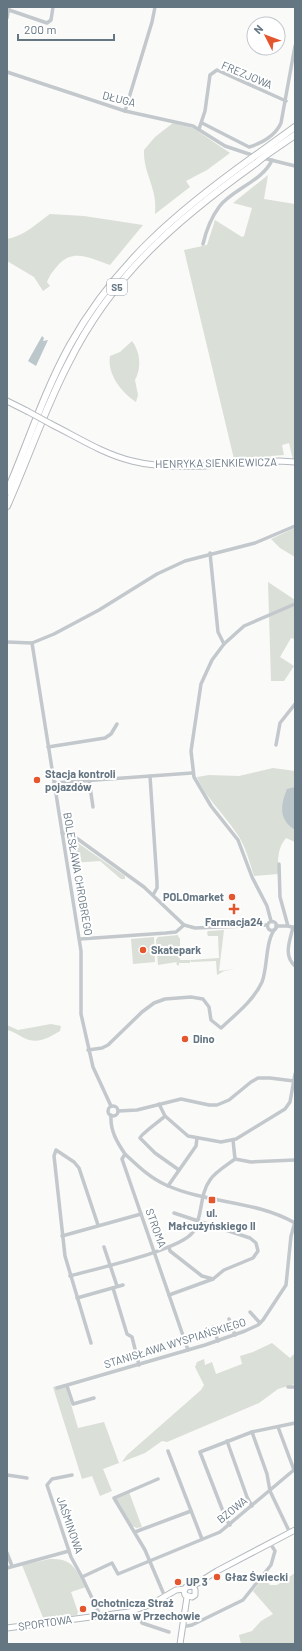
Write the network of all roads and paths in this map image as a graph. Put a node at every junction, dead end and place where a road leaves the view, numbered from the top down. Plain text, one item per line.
1 (53, 7) edge
2 (155, 7) edge
3 (9, 9) edge
4 (7, 18) edge
5 (295, 46) edge
6 (7, 72) edge
7 (286, 101) junction
8 (125, 111) junction
9 (202, 123) junction
10 (295, 127) edge
11 (199, 129) junction
12 (295, 135) edge
13 (264, 153) junction
14 (272, 160) junction
15 (254, 161) junction
16 (295, 166) edge
17 (203, 244) dead end
18 (7, 400) edge
19 (295, 462) edge
20 (7, 492) edge
21 (7, 506) edge
22 (295, 526) edge
23 (210, 553) junction
24 (295, 604) edge
25 (7, 642) edge
26 (32, 642) junction
27 (224, 644) junction
28 (295, 704) edge
29 (117, 724) dead end
30 (276, 745) dead end
31 (48, 747) junction
32 (192, 773) junction
33 (150, 776) junction
34 (89, 780) junction
35 (54, 783) junction
36 (94, 807) dead end
37 (62, 833) junction
38 (280, 864) dead end
39 (153, 895) junction
40 (271, 921) junction
41 (184, 925) junction
42 (267, 925) junction
43 (288, 926) junction
44 (276, 927) junction
45 (294, 928) edge
46 (270, 930) junction
47 (80, 939) junction
48 (270, 941) junction
49 (295, 966) edge
50 (88, 1050) junction
51 (295, 1074) edge
52 (294, 1082) edge
53 (159, 1104) junction
54 (111, 1106) junction
55 (118, 1111) junction
56 (111, 1115) junction
57 (165, 1116) junction
58 (197, 1138) junction
59 (233, 1140) junction
60 (125, 1154) junction
61 (235, 1159) junction
62 (295, 1160) edge
63 (179, 1170) junction
64 (168, 1186) junction
65 (204, 1196) junction
66 (174, 1212) dead end
67 (141, 1214) junction
68 (198, 1221) junction
69 (295, 1223) edge
70 (98, 1226) junction
71 (62, 1236) junction
72 (104, 1247) dead end
73 (169, 1247) junction
74 (155, 1252) junction
75 (110, 1264) junction
76 (70, 1276) junction
77 (213, 1279) junction
78 (123, 1285) dead end
79 (117, 1286) junction
80 (113, 1288) junction
81 (170, 1295) junction
82 (77, 1298) junction
83 (250, 1312) dead end
84 (229, 1319) dead end
85 (260, 1323) junction
86 (213, 1327) dead end
87 (235, 1335) junction
88 (218, 1341) junction
89 (91, 1343) dead end
90 (188, 1350) junction
91 (139, 1365) junction
92 (67, 1386) junction
93 (288, 1387) dead end
94 (295, 1387) edge
95 (57, 1388) dead end
96 (94, 1398) dead end
97 (295, 1423) edge
98 (278, 1427) junction
99 (252, 1432) junction
100 (226, 1441) junction
101 (168, 1451) dead end
102 (294, 1470) edge
103 (7, 1475) edge
104 (72, 1475) dead end
105 (27, 1478) dead end
106 (158, 1479) dead end
107 (269, 1482) junction
108 (278, 1484) junction
109 (270, 1491) junction
110 (252, 1506) junction
111 (191, 1511) junction
112 (230, 1525) junction
113 (295, 1530) edge
114 (135, 1532) junction
115 (290, 1533) junction
116 (202, 1539) junction
117 (270, 1543) junction
118 (69, 1551) junction
119 (7, 1553) edge
120 (150, 1562) junction
121 (12, 1566) junction
122 (7, 1568) edge
123 (82, 1577) junction
124 (194, 1588) junction
125 (187, 1594) junction
126 (165, 1597) junction
127 (135, 1610) junction
128 (100, 1616) junction
129 (181, 1627) junction
130 (7, 1628) edge
131 (168, 1632) dead end
132 (180, 1644) edge

1 - 3 street
2 - 8 street
3 - 4 street
5 - 7 street
6 - 8 street, DŁUGA
7 - 9 street
7 - 9 street, FREZJOWA
8 - 11 street, DŁUGA
9 - 11 street, FREZJOWA
10 - 13 highway, S5
11 - 14 street, DŁUGA
12 - 13 highway, S5
13 - 15 highway, S5, bridge
14 - 16 street, DŁUGA
14 - 17 street
15 - 20 highway, S5
15 - 21 highway, S5
18 - 19 street, HENRYKA SIENKIEWICZA, bridge
22 - 23 street
23 - 26 street
23 - 27 street
24 - 27 street
25 - 26 street
26 - 31 street, BOLESŁAWA CHROBREGO
27 - 32 street
28 - 30 street
29 - 31 street
31 - 35 street, BOLESŁAWA CHROBREGO
32 - 33 street
32 - 40 street
33 - 34 street
33 - 39 street
34 - 35 street
34 - 36 street
35 - 37 street, BOLESŁAWA CHROBREGO
37 - 39 street
37 - 47 street, BOLESŁAWA CHROBREGO
38 - 43 street
39 - 41 street
40 - 42 street
40 - 44 street
41 - 42 street
41 - 47 street
42 - 46 street
43 - 44 street
43 - 45 street
44 - 46 street
44 - 48 street
45 - 49 street
46 - 48 street
47 - 50 street, BOLESŁAWA CHROBREGO
48 - 50 street
50 - 54 street, BOLESŁAWA CHROBREGO
51 - 52 street
52 - 53 street
52 - 59 street
53 - 55 street
53 - 57 street
54 - 55 street
54 - 56 street
55 - 56 street
56 - 60 street, STROMA
57 - 58 street
57 - 63 street
58 - 59 street
58 - 63 street
59 - 61 street
60 - 64 street
60 - 67 street, STROMA
61 - 62 street
61 - 65 street
63 - 64 street
64 - 65 street
65 - 68 street
65 - 69 street
66 - 68 street
67 - 70 street
67 - 74 street, STROMA
68 - 73 street
68 - 77 street
69 - 85 street, STANISŁAWA WYSPIAŃSKIEGO
70 - 71 street
70 - 71 street
71 - 76 street
72 - 75 street
73 - 74 street
73 - 77 street
74 - 75 street
74 - 81 street, STROMA
75 - 76 street
75 - 79 street
76 - 82 street
77 - 81 street
78 - 79 street
79 - 80 street
80 - 82 street
80 - 91 street
81 - 90 street, STROMA
82 - 89 street
83 - 85 street
84 - 87 street
85 - 87 street, STANISŁAWA WYSPIAŃSKIEGO
86 - 88 street
87 - 88 street, STANISŁAWA WYSPIAŃSKIEGO
88 - 90 street, STANISŁAWA WYSPIAŃSKIEGO
90 - 91 street, STANISŁAWA WYSPIAŃSKIEGO
91 - 92 street, STANISŁAWA WYSPIAŃSKIEGO
92 - 95 street, STANISŁAWA WYSPIAŃSKIEGO
92 - 96 street
93 - 94 street
97 - 98 street
98 - 99 street
98 - 102 street
99 - 100 street
99 - 107 street
100 - 110 street
100 - 112 street
101 - 111 street
102 - 108 street, BZOWA
103 - 105 street
104 - 118 street, JAŚMINOWA
106 - 114 street
107 - 108 street
107 - 109 street
108 - 109 street, BZOWA
109 - 110 street, BZOWA
109 - 115 street
110 - 112 street, BZOWA
111 - 114 street
111 - 116 street
112 - 116 street, BZOWA
113 - 115 street
114 - 120 street
115 - 117 street
116 - 120 street, BZOWA
117 - 124 street
117 - 129 street
118 - 121 street
118 - 123 street, JAŚMINOWA
119 - 121 street
120 - 123 street, BZOWA
120 - 126 street
121 - 122 street
123 - 128 street, JAŚMINOWA
124 - 125 street
124 - 125 street
125 - 126 street, SPORTOWA
125 - 129 street
126 - 127 street, SPORTOWA
127 - 128 street, SPORTOWA
127 - 131 street
128 - 130 street, SPORTOWA
129 - 132 street

